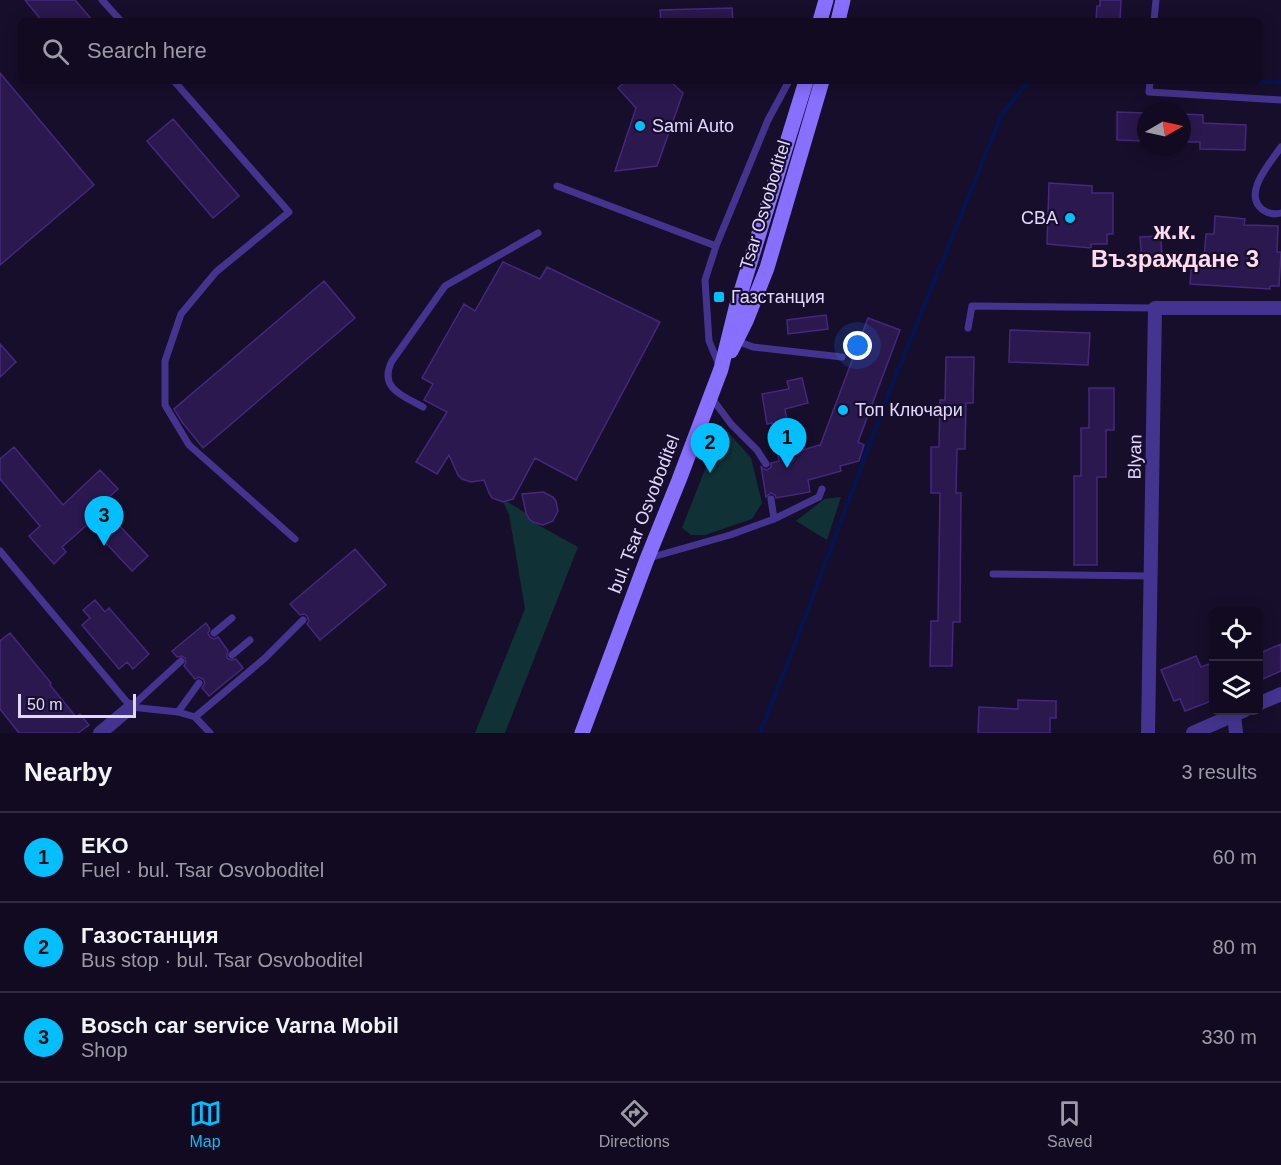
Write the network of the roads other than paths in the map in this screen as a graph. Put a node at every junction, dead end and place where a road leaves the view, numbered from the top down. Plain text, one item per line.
1 (102, 0) edge
2 (826, 0) edge
3 (843, 0) edge
4 (1156, 0) edge
5 (118, 18) edge
6 (821, 18) edge
7 (839, 18) edge
8 (1154, 18) edge
9 (177, 84) edge
10 (787, 84) edge
11 (805, 84) edge
12 (821, 84) edge
13 (1150, 84) edge
14 (1281, 100) edge
15 (1281, 147) edge
16 (557, 186) dead end
17 (1280, 213) edge
18 (538, 233) dead end
19 (716, 246) junction
20 (1155, 308) junction
21 (1281, 308) edge
22 (968, 328) dead end
23 (736, 341) junction
24 (842, 357) dead end
25 (721, 369) junction
26 (711, 397) junction
27 (423, 407) dead end
28 (766, 464) dead end
29 (822, 489) dead end
30 (771, 499) dead end
31 (774, 519) junction
32 (295, 539) dead end
33 (0, 551) edge
34 (647, 559) junction
35 (993, 574) dead end
36 (1151, 576) junction
37 (232, 618) dead end
38 (303, 620) dead end
39 (214, 633) dead end
40 (250, 640) dead end
41 (232, 655) dead end
42 (181, 662) dead end
43 (199, 683) dead end
44 (1281, 694) edge
45 (1263, 702) edge
46 (131, 707) junction
47 (178, 712) junction
48 (1234, 715) edge
49 (1239, 715) edge
50 (195, 717) junction
51 (102, 732) edge
52 (210, 733) edge
53 (582, 733) edge
54 (1148, 733) edge
55 (1193, 733) edge
56 (1236, 733) edge

1 - 5 lane
2 - 6 main road
3 - 7 main road
4 - 8 lane
9 - 32 lane
10 - 19 lane
11 - 25 main road, bul. Tsar Osvoboditel
12 - 23 main road, Tsar Osvoboditel
13 - 14 lane
15 - 17 lane
16 - 19 lane
18 - 27 lane
19 - 25 lane
20 - 21 street
20 - 22 lane
20 - 36 street, Blyan
23 - 24 lane
23 - 25 main road, Tsar Osvoboditel
25 - 26 main road, bul. Tsar Osvoboditel
26 - 28 lane
26 - 34 main road, bul. Tsar Osvoboditel
29 - 31 lane
30 - 31 lane
31 - 34 lane
33 - 46 lane
34 - 53 main road, bul. Tsar Osvoboditel
35 - 36 lane
36 - 54 street, Blyan
37 - 39 lane
38 - 50 lane
40 - 41 lane
42 - 46 lane
43 - 47 lane
44 - 45 street
46 - 47 lane
46 - 51 street
47 - 50 lane
48 - 55 street
49 - 56 street
50 - 52 lane

